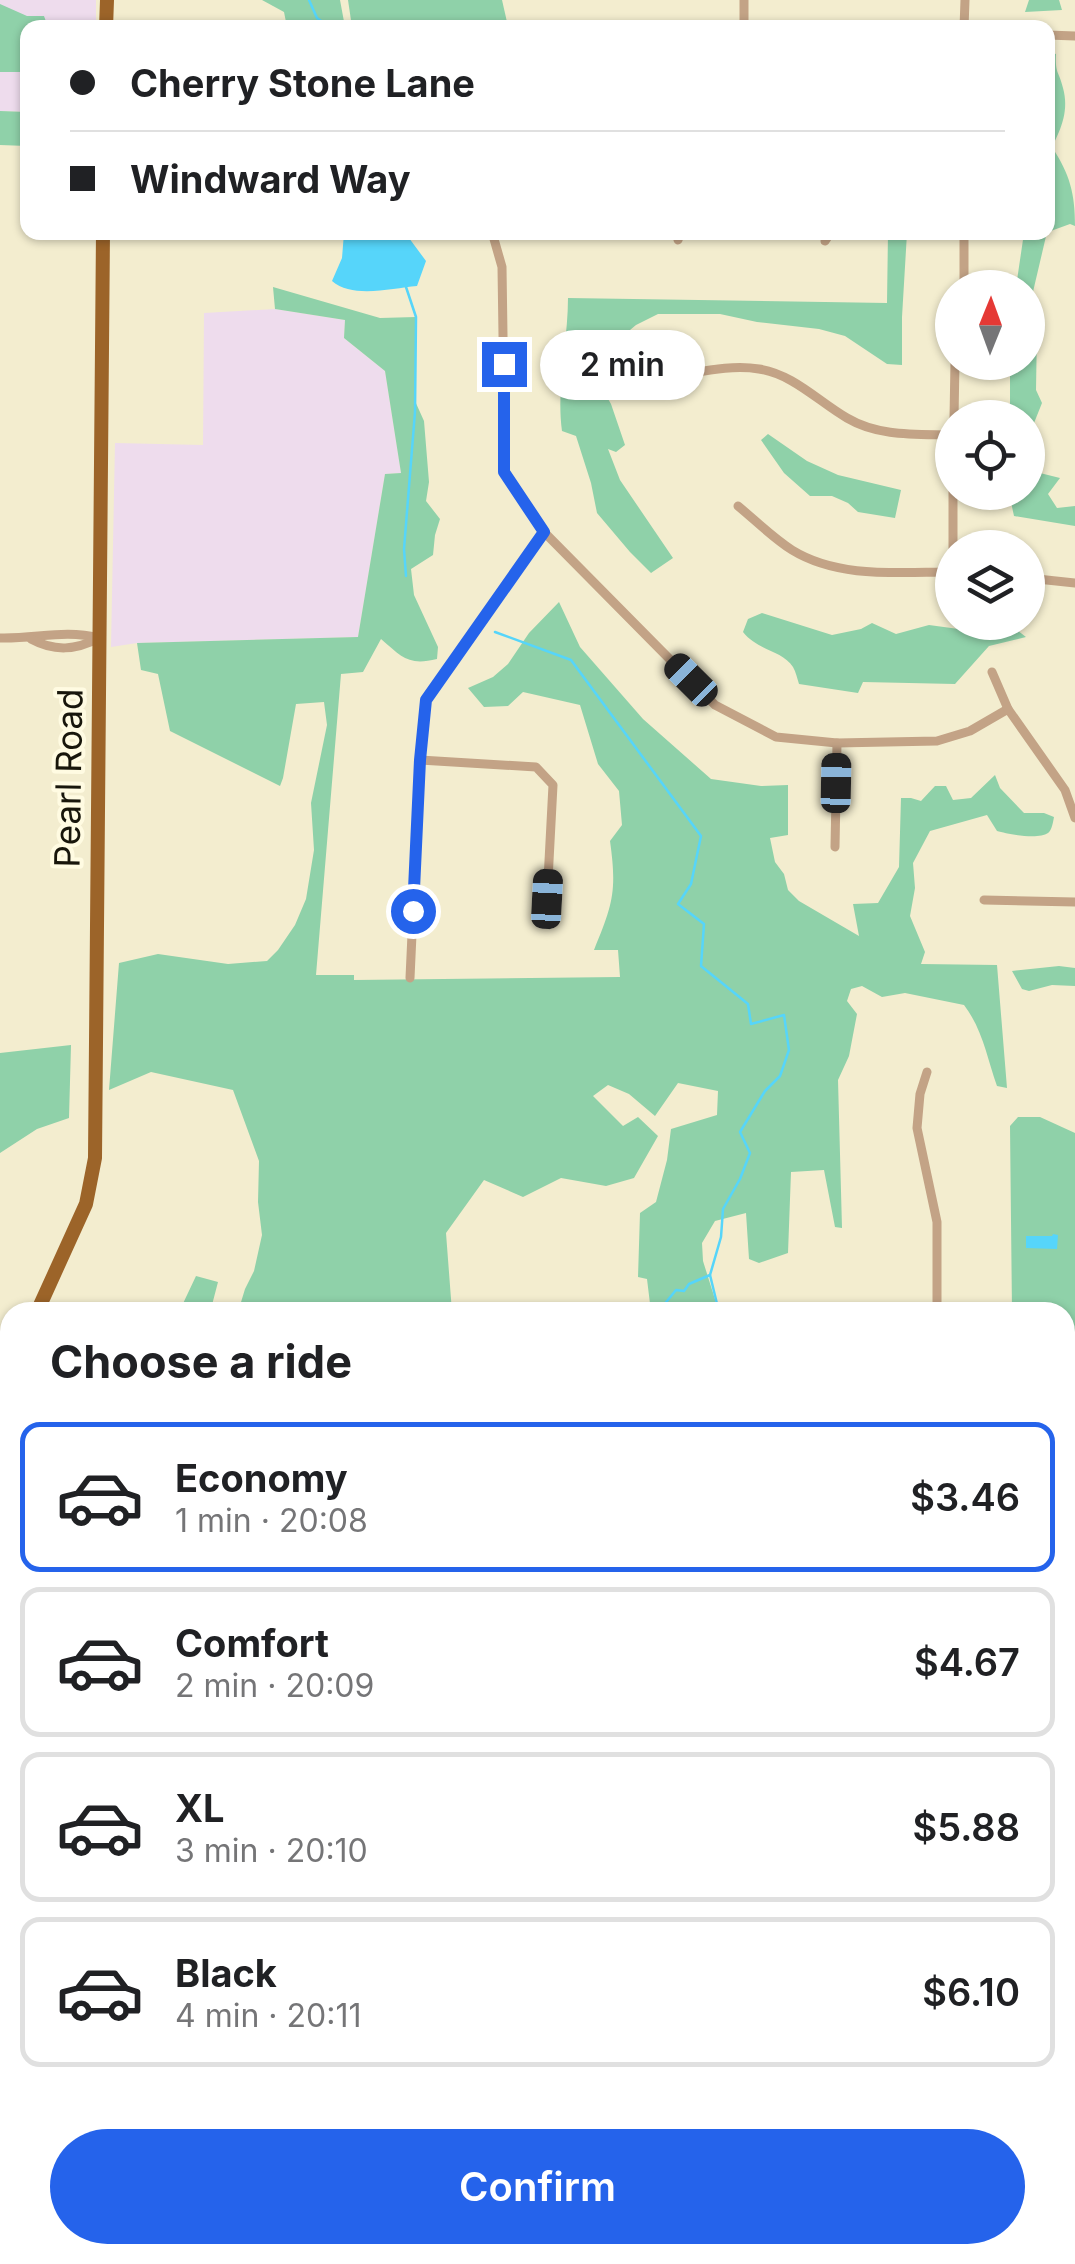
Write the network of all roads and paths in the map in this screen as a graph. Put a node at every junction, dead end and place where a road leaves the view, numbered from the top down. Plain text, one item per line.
1 (103, 240) edge
2 (494, 240) edge
3 (964, 240) edge
4 (964, 270) edge
5 (667, 378) dead end
6 (935, 435) edge
7 (738, 506) dead end
8 (544, 532) junction
9 (935, 572) edge
10 (1045, 580) edge
11 (1075, 583) edge
12 (0, 638) edge
13 (100, 638) junction
14 (992, 672) dead end
15 (1008, 708) junction
16 (837, 743) junction
17 (420, 760) junction
18 (1075, 818) edge
19 (835, 847) dead end
20 (547, 899) dead end
21 (984, 900) dead end
22 (1075, 902) edge
23 (410, 978) dead end
24 (926, 1072) dead end
25 (42, 1302) edge
26 (937, 1302) edge

1 - 13 main road, Pearl Road
2 - 8 street
3 - 4 street
5 - 6 street
7 - 9 street
8 - 16 street
8 - 17 street
10 - 11 street
12 - 13 street
13 - 25 main road, Pearl Road
14 - 15 street
15 - 16 street
15 - 18 street
16 - 19 street
17 - 20 street
17 - 23 street
21 - 22 street
24 - 26 street

